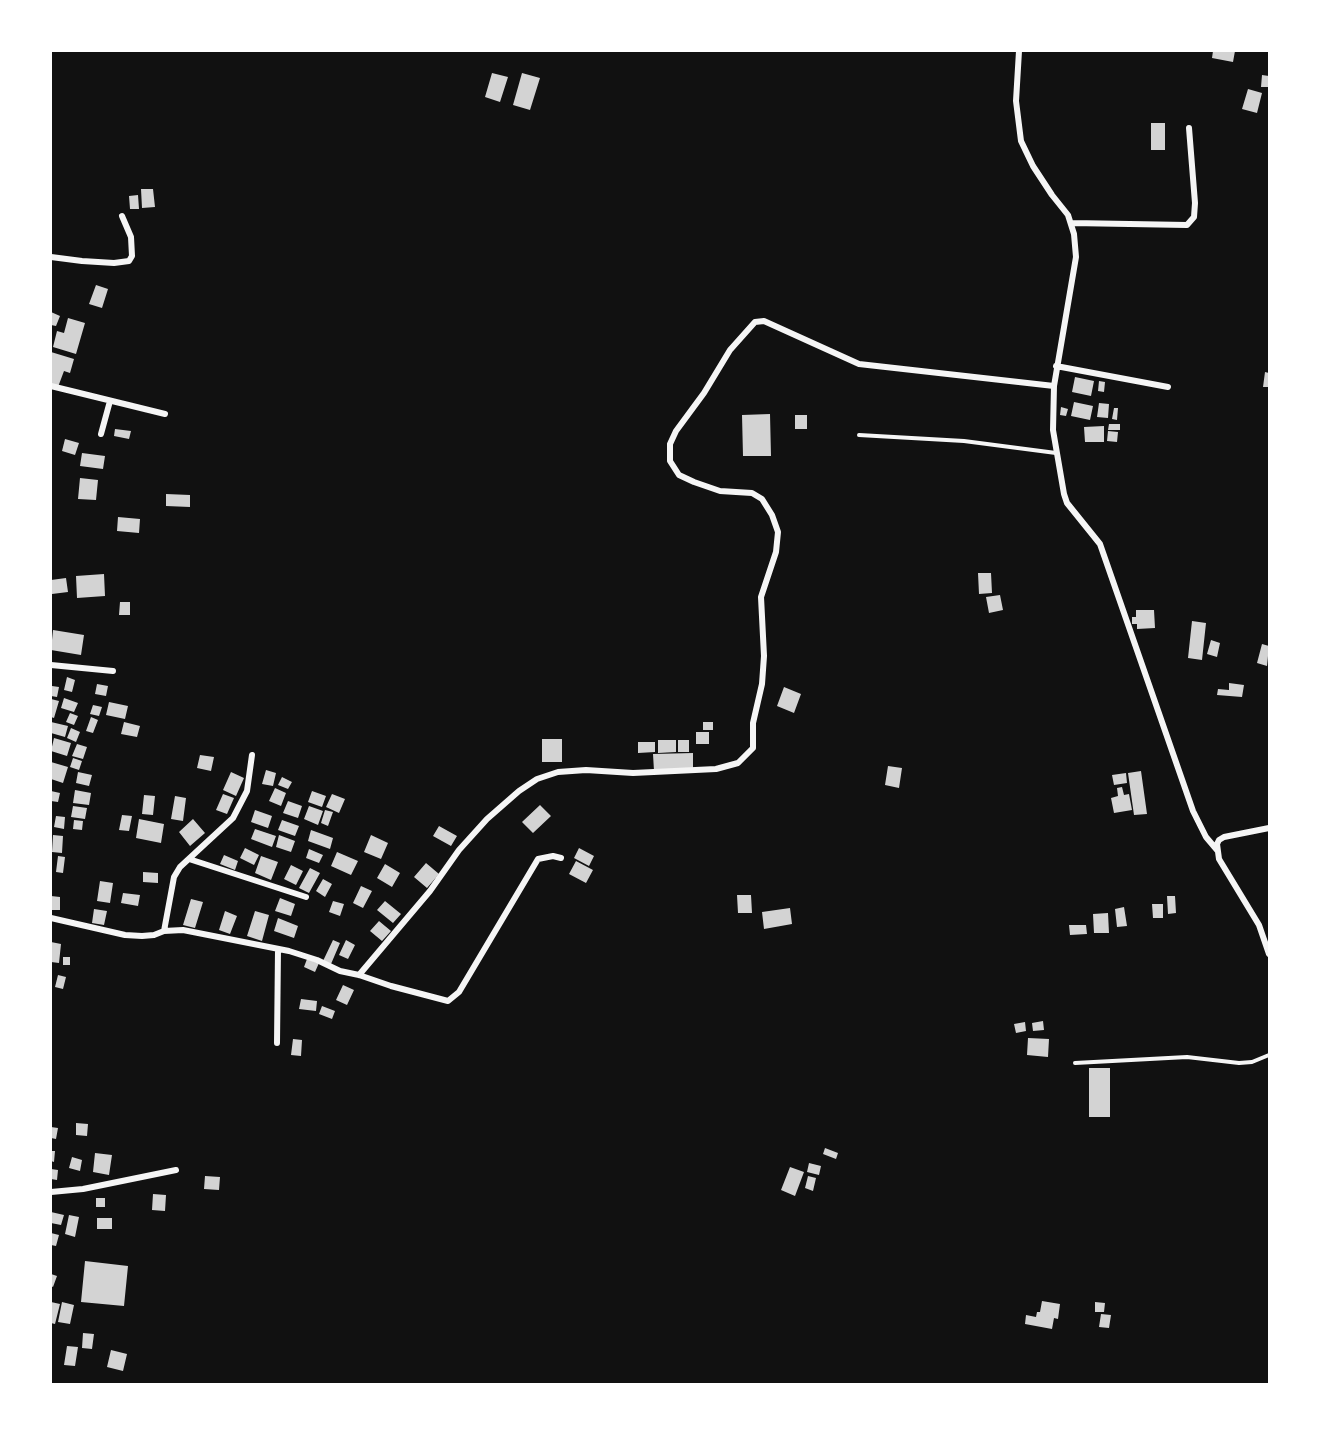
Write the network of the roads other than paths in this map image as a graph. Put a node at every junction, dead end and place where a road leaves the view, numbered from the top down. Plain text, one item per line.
1 (1019, 51) edge
2 (1188, 128) dead end
3 (122, 216) dead end
4 (1072, 223) junction
5 (51, 256) edge
6 (1056, 366) junction
7 (51, 386) edge
8 (1054, 386) junction
9 (1168, 387) dead end
10 (110, 401) junction
11 (165, 414) dead end
12 (101, 434) dead end
13 (859, 435) dead end
14 (1056, 453) junction
15 (51, 665) edge
16 (113, 671) dead end
17 (252, 755) dead end
18 (1269, 828) edge
19 (1217, 849) junction
20 (561, 858) dead end
21 (189, 859) junction
22 (306, 897) dead end
23 (51, 918) edge
24 (164, 931) junction
25 (278, 950) junction
26 (1269, 954) edge
27 (359, 975) junction
28 (277, 1043) dead end
29 (1269, 1055) edge
30 (1075, 1063) dead end
31 (176, 1170) dead end
32 (51, 1192) edge

1 - 4 street
2 - 4 street
3 - 5 street
4 - 6 street
6 - 8 street
6 - 9 street
7 - 10 street
8 - 14 street
8 - 27 street
10 - 11 street
10 - 12 street
13 - 14 lane
14 - 19 street
15 - 16 street
17 - 21 street
18 - 19 street
19 - 26 street
20 - 27 street
21 - 22 street
21 - 24 street
23 - 24 street
24 - 25 street
25 - 27 street
25 - 28 street
29 - 30 lane
31 - 32 street

